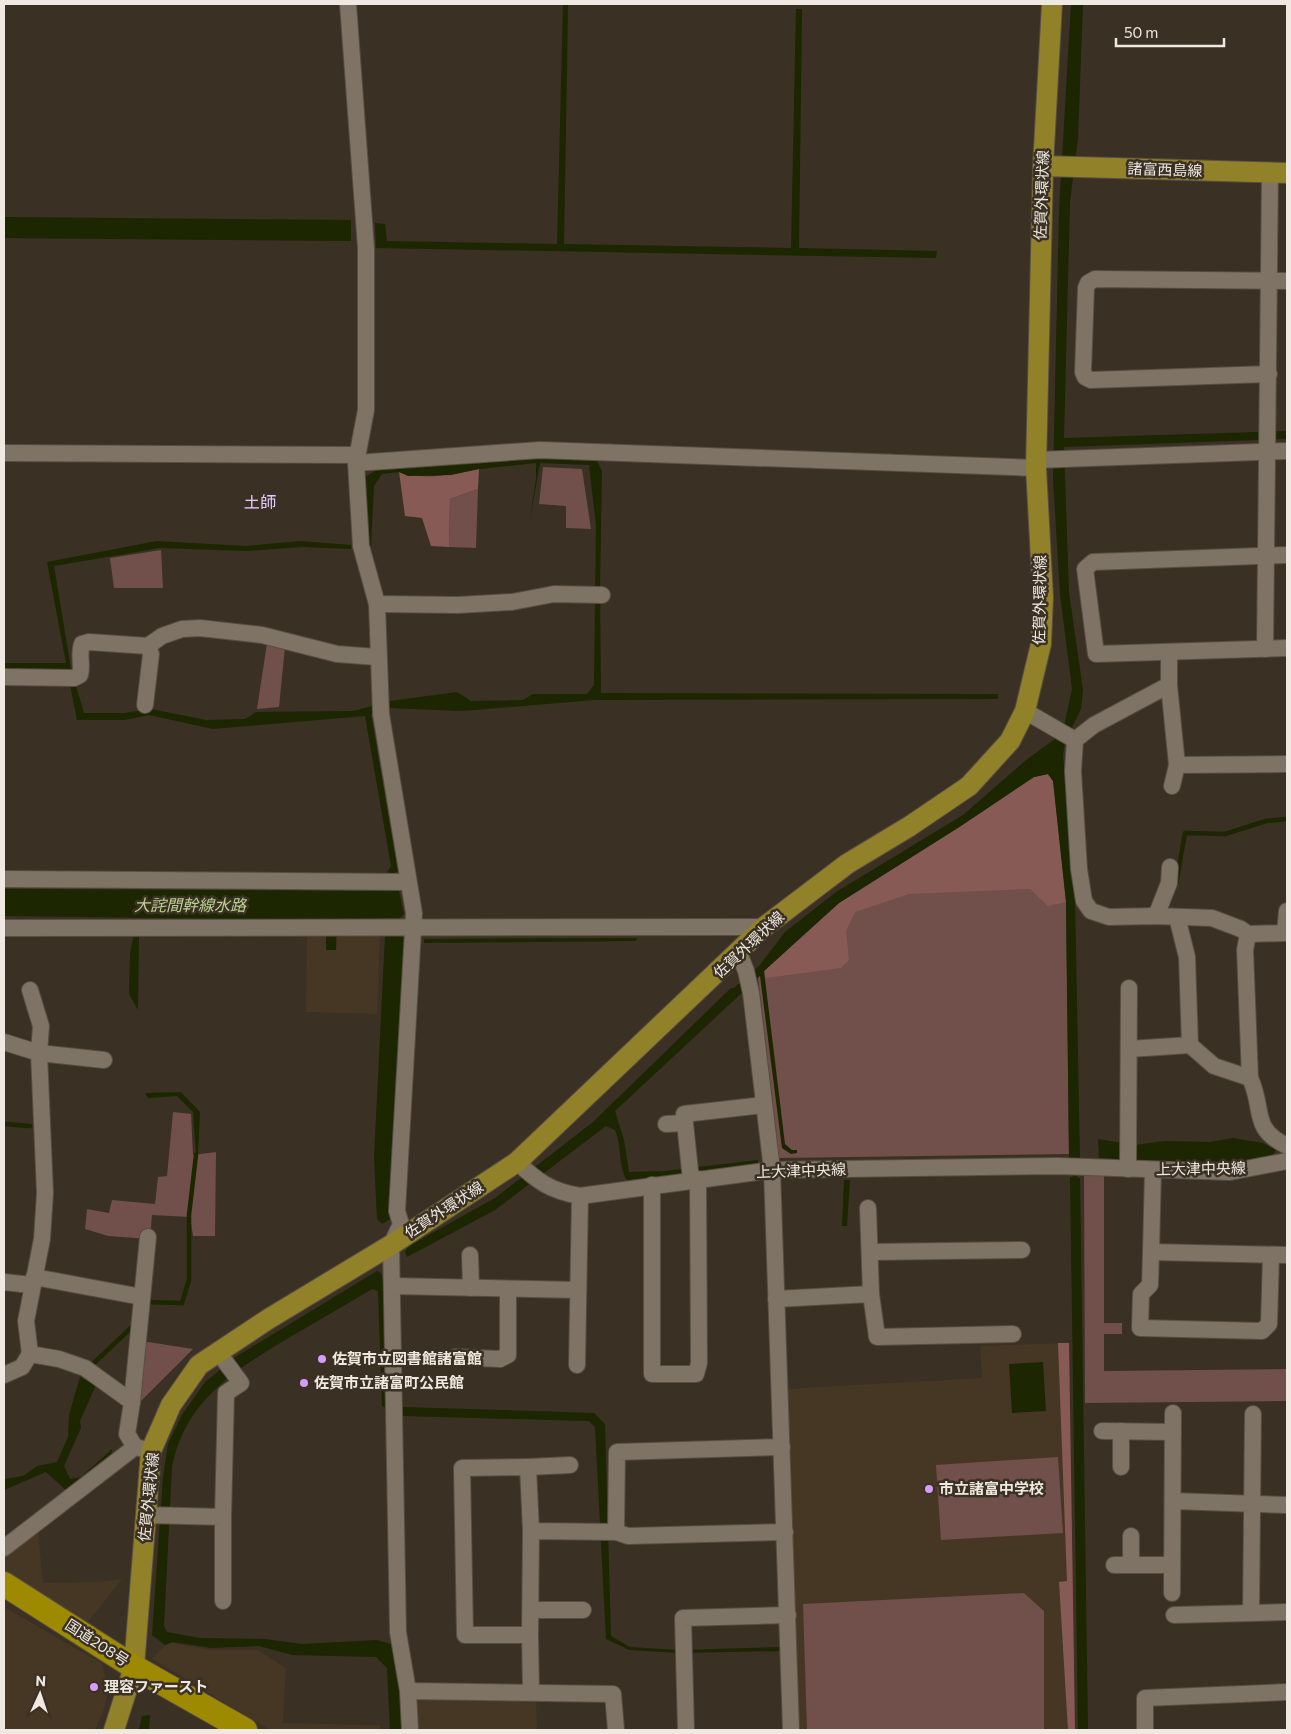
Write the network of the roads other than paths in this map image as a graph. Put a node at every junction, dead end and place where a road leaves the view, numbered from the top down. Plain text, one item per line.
1 (348, 4) edge
2 (1052, 4) edge
3 (1050, 166) junction
4 (1279, 173) edge
5 (1269, 281) junction
6 (1287, 281) edge
7 (1269, 374) junction
8 (1269, 441) junction
9 (1287, 451) edge
10 (4, 453) edge
11 (356, 459) junction
12 (1040, 463) junction
13 (1287, 555) edge
14 (1267, 556) junction
15 (598, 595) dead end
16 (377, 604) junction
17 (148, 646) junction
18 (1287, 648) edge
19 (1265, 649) junction
20 (1169, 652) junction
21 (377, 657) junction
22 (4, 677) edge
23 (1169, 685) junction
24 (145, 705) dead end
25 (1024, 711) junction
26 (1075, 740) junction
27 (1287, 764) edge
28 (1177, 765) junction
29 (1172, 786) dead end
30 (1170, 867) dead end
31 (4, 880) edge
32 (408, 882) junction
33 (1287, 911) edge
34 (1156, 916) junction
35 (1177, 917) junction
36 (414, 927) junction
37 (764, 927) junction
38 (4, 928) edge
39 (1286, 933) edge
40 (1248, 934) junction
41 (742, 962) junction
42 (1129, 988) dead end
43 (30, 990) dead end
44 (4, 1042) edge
45 (1190, 1045) junction
46 (1129, 1049) junction
47 (39, 1053) junction
48 (104, 1060) dead end
49 (1250, 1078) junction
50 (764, 1105) junction
51 (685, 1122) junction
52 (666, 1124) dead end
53 (1287, 1146) edge
54 (1287, 1161) edge
55 (521, 1166) junction
56 (1128, 1169) junction
57 (772, 1170) junction
58 (1153, 1170) junction
59 (694, 1180) junction
60 (652, 1185) junction
61 (580, 1196) junction
62 (868, 1208) dead end
63 (148, 1237) dead end
64 (391, 1245) junction
65 (1022, 1250) dead end
66 (870, 1252) junction
67 (1151, 1252) junction
68 (470, 1254) dead end
69 (1271, 1255) junction
70 (1287, 1255) edge
71 (33, 1281) junction
72 (4, 1282) edge
73 (392, 1286) junction
74 (471, 1288) junction
75 (508, 1289) junction
76 (578, 1290) junction
77 (871, 1294) junction
78 (142, 1297) junction
79 (776, 1299) junction
80 (1013, 1334) dead end
81 (30, 1354) junction
82 (222, 1357) junction
83 (456, 1357) dead end
84 (576, 1365) dead end
85 (4, 1375) edge
86 (132, 1402) junction
87 (1172, 1413) dead end
88 (1253, 1414) dead end
89 (1102, 1431) dead end
90 (1121, 1431) junction
91 (1172, 1432) junction
92 (782, 1447) junction
93 (143, 1449) junction
94 (570, 1465) dead end
95 (528, 1467) junction
96 (1121, 1468) dead end
97 (1173, 1501) junction
98 (1252, 1504) junction
99 (1287, 1505) edge
100 (152, 1516) junction
101 (223, 1517) junction
102 (531, 1531) junction
103 (616, 1532) junction
104 (785, 1532) junction
105 (1131, 1536) dead end
106 (4, 1548) edge
107 (1114, 1564) dead end
108 (1131, 1564) junction
109 (1172, 1565) junction
110 (4, 1584) edge
111 (1172, 1593) dead end
112 (223, 1601) dead end
113 (531, 1610) junction
114 (583, 1610) dead end
115 (1251, 1612) junction
116 (1287, 1612) edge
117 (788, 1615) junction
118 (1174, 1615) dead end
119 (530, 1635) junction
120 (134, 1667) junction
121 (408, 1691) junction
122 (531, 1691) junction
123 (1287, 1692) edge
124 (114, 1730) edge
125 (245, 1730) edge
126 (410, 1730) edge
127 (616, 1730) edge
128 (686, 1730) edge
129 (790, 1730) edge
130 (1145, 1730) edge

1 - 11 street
2 - 3 main road, 佐賀外環状線
3 - 4 main road, 諸富西島線
3 - 12 main road, 佐賀外環状線
4 - 5 street
5 - 6 street
5 - 7 street
5 - 7 street
7 - 8 street
8 - 9 street
8 - 12 street
8 - 14 street
10 - 11 street
11 - 12 street
11 - 16 street
12 - 25 main road, 佐賀外環状線
13 - 14 street
14 - 19 street
14 - 20 street
15 - 16 street
16 - 21 street
17 - 21 street
17 - 22 street
17 - 24 street
18 - 19 street
19 - 20 street
20 - 23 street
21 - 32 street
23 - 26 street
23 - 28 street
25 - 26 street
25 - 37 main road, 佐賀外環状線
26 - 34 street
27 - 28 street
28 - 29 street
30 - 34 street
31 - 32 street
32 - 36 street
33 - 39 street
34 - 35 street
35 - 40 street
35 - 45 street
36 - 37 street
36 - 38 street
36 - 64 street
37 - 41 main road, 佐賀外環状線
39 - 40 street
40 - 49 street
41 - 50 street
41 - 55 main road, 佐賀外環状線
42 - 46 street
43 - 47 street
44 - 47 street
45 - 46 street
45 - 49 street
46 - 56 street
47 - 48 street
47 - 71 street
49 - 53 street
50 - 51 street
50 - 57 street
51 - 52 street
51 - 59 street
54 - 58 street, 上大津中央線
55 - 61 street, 上大津中央線
55 - 64 main road, 佐賀外環状線
56 - 57 street, 上大津中央線
56 - 58 street, 上大津中央線
57 - 59 street, 上大津中央線
57 - 79 street
58 - 67 street
59 - 60 street, 上大津中央線
59 - 60 street
60 - 61 street, 上大津中央線
61 - 76 street
62 - 66 street
63 - 78 street
64 - 73 street
64 - 82 main road, 佐賀外環状線
65 - 66 street
66 - 77 street
67 - 69 street
67 - 69 street
68 - 74 street
69 - 70 street
71 - 72 street
71 - 78 street
71 - 81 street
73 - 74 street
73 - 121 street
74 - 75 street
75 - 76 street
75 - 83 street
76 - 84 street
77 - 79 street
77 - 80 street
78 - 86 street
79 - 92 street
81 - 85 street
81 - 86 street
82 - 93 main road, 佐賀外環状線
82 - 101 street
86 - 93 street
87 - 91 street
88 - 98 street
89 - 90 street
90 - 91 street
90 - 96 street
91 - 97 street
92 - 103 street
92 - 104 street
93 - 100 main road, 佐賀外環状線
93 - 106 street
94 - 95 street
95 - 102 street
95 - 119 street
97 - 98 street
97 - 109 street
98 - 99 street
98 - 115 street
100 - 101 street
100 - 120 main road, 佐賀外環状線
101 - 112 street
102 - 103 street
102 - 113 street
103 - 104 street
104 - 117 street
105 - 108 street
107 - 108 street
108 - 109 street
109 - 111 street
110 - 120 highway, 国道208号
113 - 114 street
113 - 119 street
115 - 116 street
115 - 118 street
117 - 128 street
117 - 129 street
119 - 122 street
120 - 124 main road, 佐賀外環状線
120 - 125 highway, 国道208号
121 - 122 street
121 - 126 street
122 - 127 street
123 - 130 street

